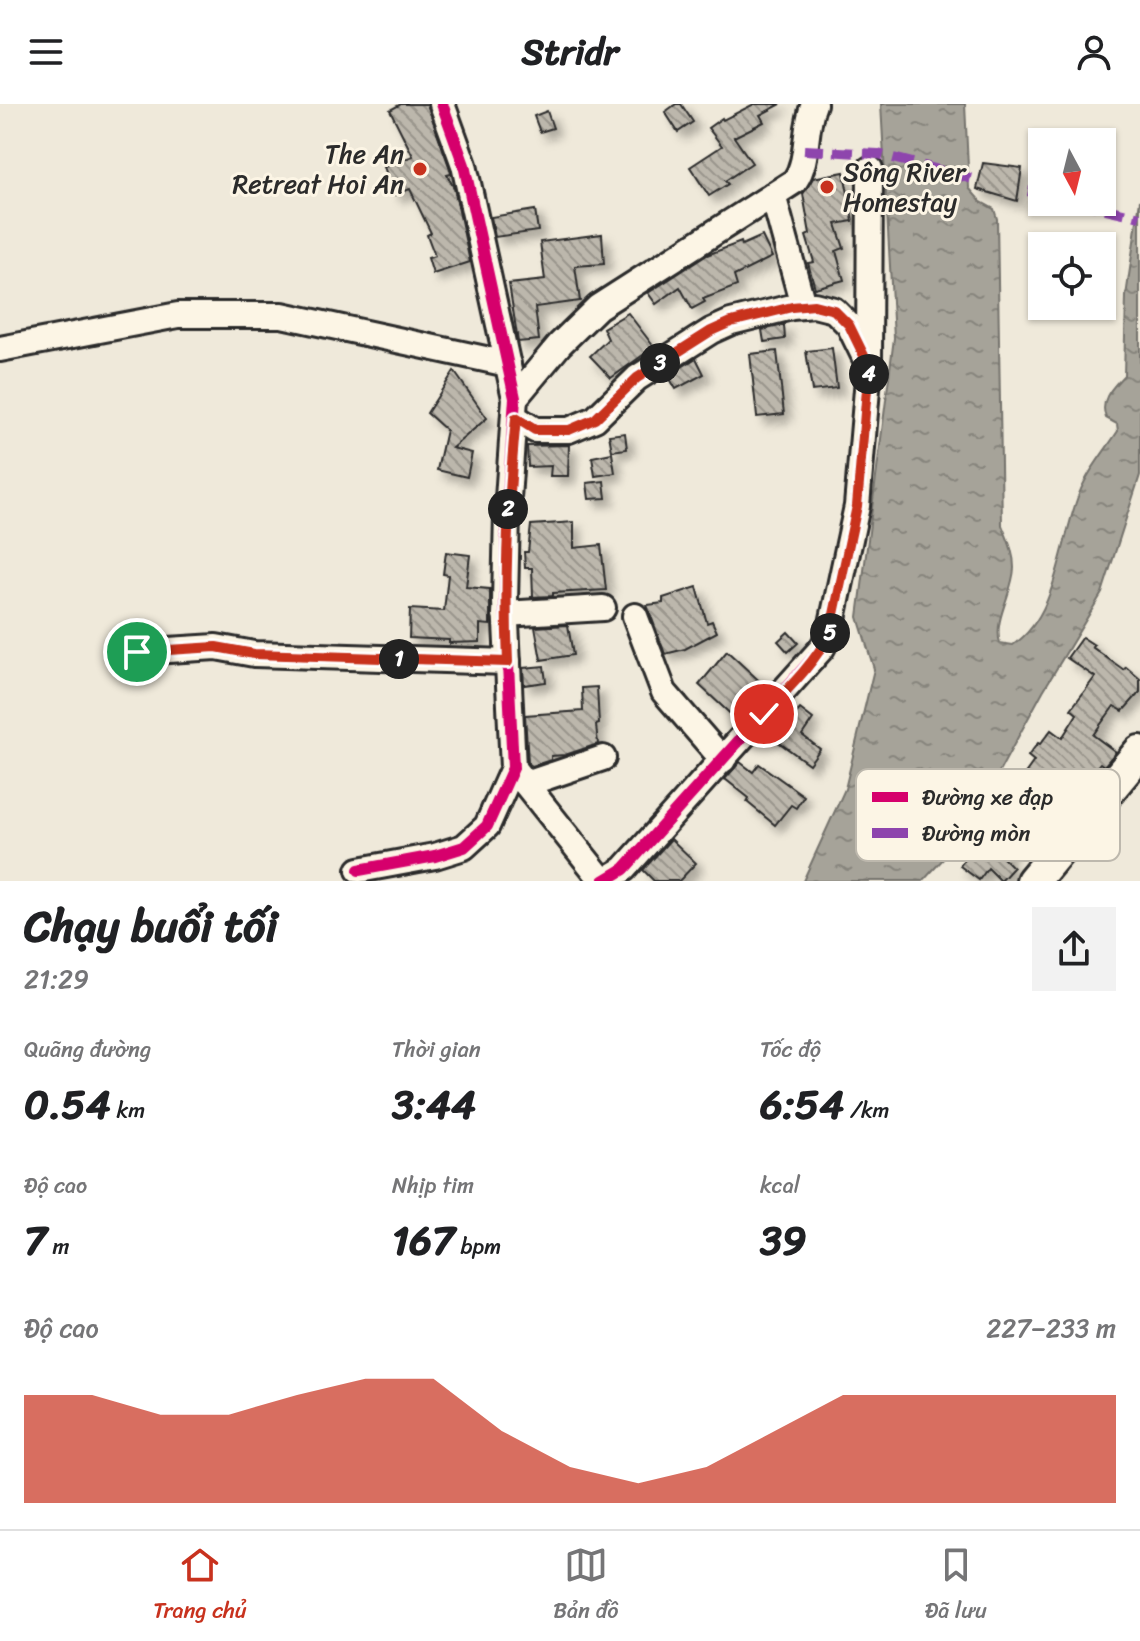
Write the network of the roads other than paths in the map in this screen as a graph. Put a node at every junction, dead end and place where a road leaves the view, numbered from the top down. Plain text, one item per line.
1 (442, 104) edge
2 (814, 104) edge
3 (870, 169) dead end
4 (773, 195) junction
5 (803, 305) junction
6 (0, 349) edge
7 (508, 364) junction
8 (869, 366) junction
9 (516, 408) junction
10 (603, 608) dead end
11 (505, 614) junction
12 (635, 616) dead end
13 (137, 652) dead end
14 (508, 662) junction
15 (1140, 752) edge
16 (603, 758) dead end
17 (723, 760) junction
18 (520, 776) junction
19 (1120, 776) edge
20 (1050, 861) edge
21 (359, 870) dead end
22 (604, 881) edge
23 (1033, 881) edge

1 - 7 street
2 - 4 street
3 - 8 street
4 - 5 street
4 - 9 street
5 - 8 street
5 - 9 street
6 - 7 street
7 - 9 street
8 - 17 street
9 - 11 street
10 - 11 street
11 - 14 street
12 - 17 street
13 - 14 street
14 - 18 street
15 - 19 main road
16 - 18 street
17 - 22 street
18 - 21 street
18 - 22 street
20 - 23 main road

